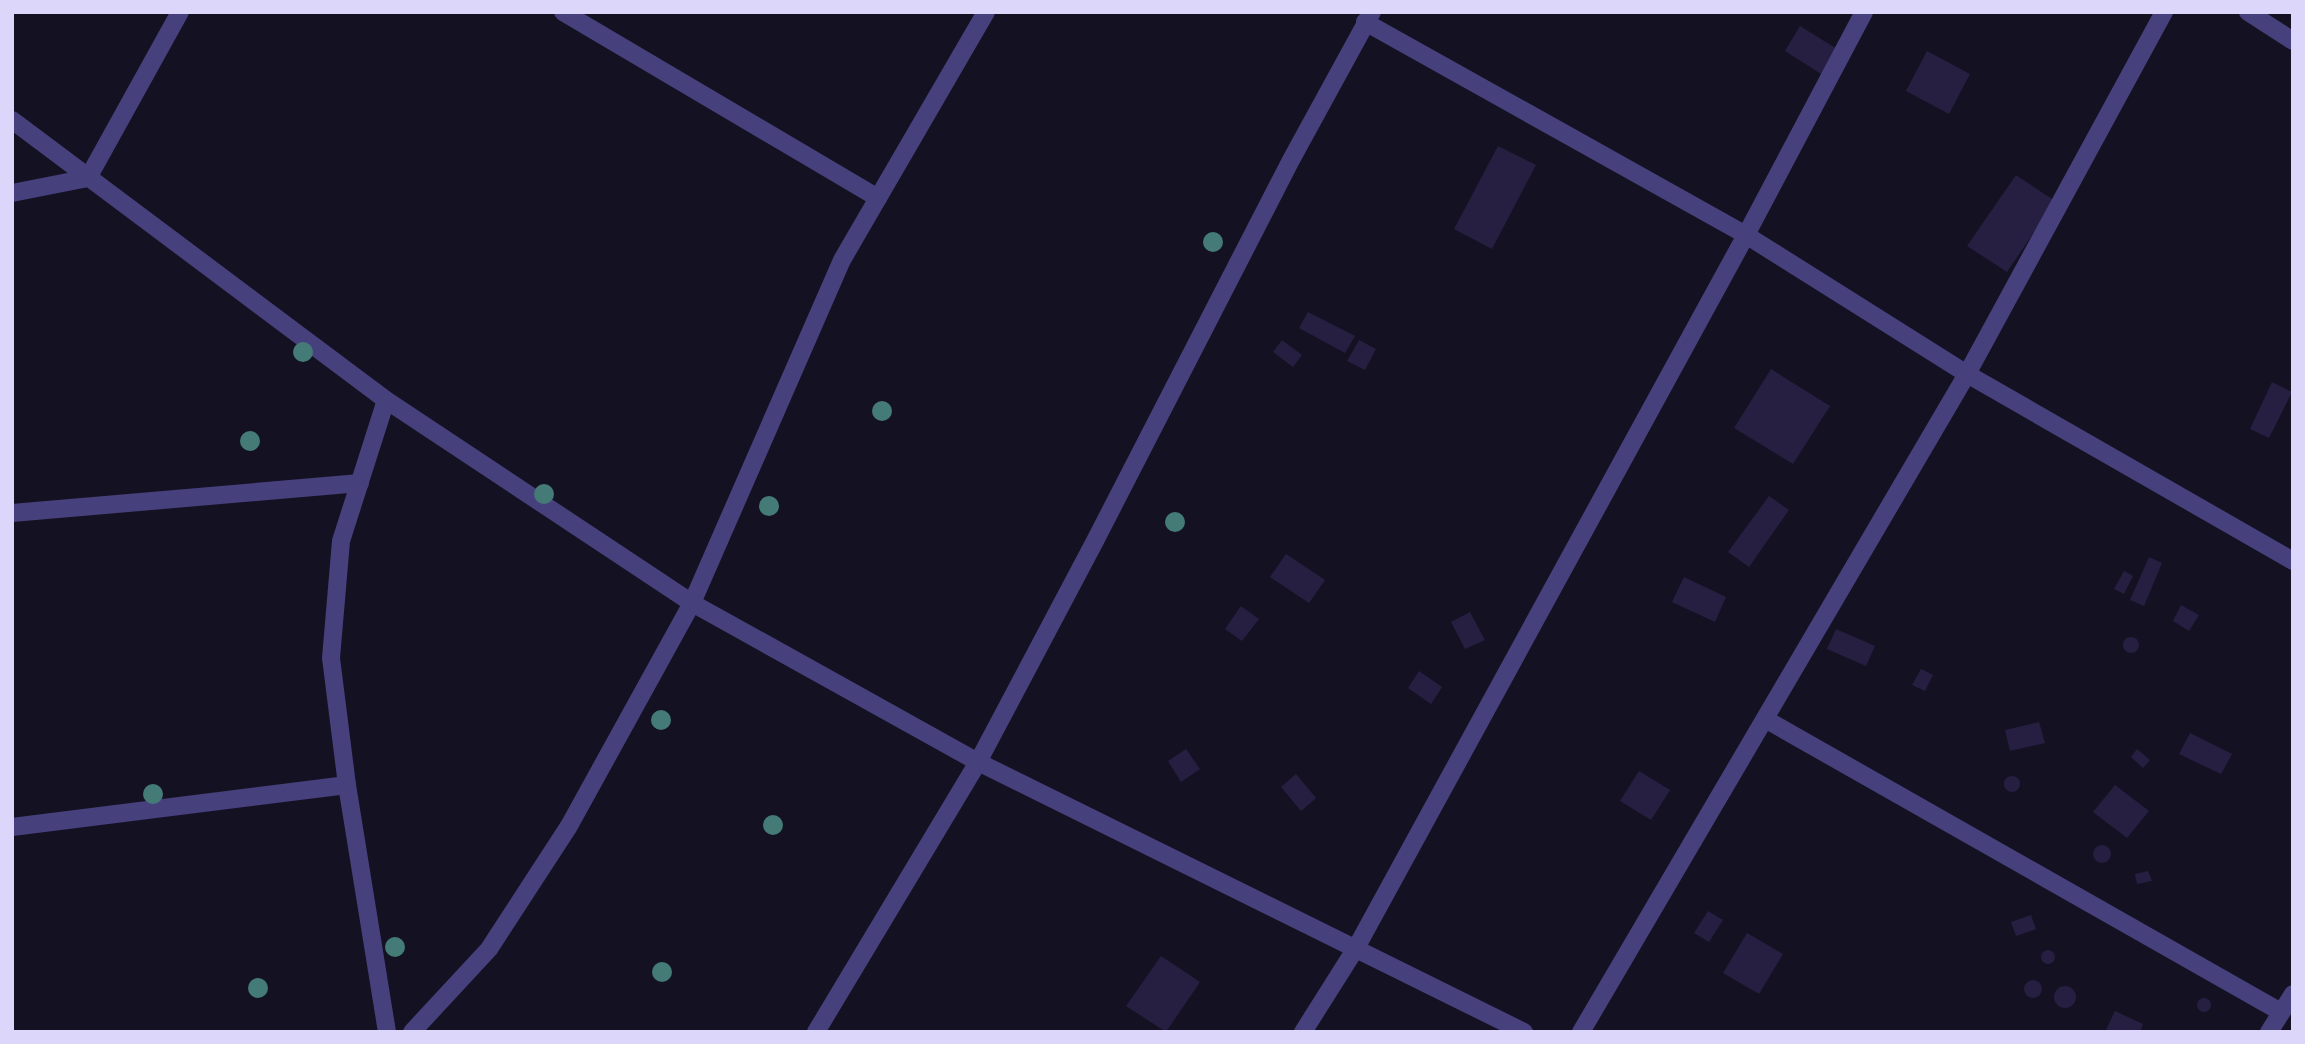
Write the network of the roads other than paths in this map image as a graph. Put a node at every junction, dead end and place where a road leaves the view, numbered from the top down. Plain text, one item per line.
1 (180, 12) edge
2 (563, 12) edge
3 (985, 12) edge
4 (1864, 12) edge
5 (2164, 12) edge
6 (2248, 12) edge
7 (1369, 17) edge
8 (2293, 41) edge
9 (12, 120) edge
10 (88, 178) junction
11 (12, 193) edge
12 (878, 198) junction
13 (1745, 235) junction
14 (1967, 374) junction
15 (386, 400) junction
16 (360, 483) junction
17 (12, 513) edge
18 (2293, 561) edge
19 (692, 603) junction
20 (1765, 719) junction
21 (978, 762) junction
22 (347, 785) junction
23 (12, 827) edge
24 (1356, 948) junction
25 (2293, 994) edge
26 (2281, 1012) junction
27 (387, 1032) edge
28 (412, 1032) edge
29 (816, 1032) edge
30 (1303, 1032) edge
31 (1524, 1032) edge
32 (1581, 1032) edge
33 (2269, 1032) edge

1 - 10 street
2 - 12 street
3 - 12 street
4 - 13 street
5 - 14 street
6 - 8 street
7 - 13 street
7 - 21 street
9 - 10 street
10 - 11 street
10 - 15 street
12 - 19 street
13 - 14 street
13 - 24 street
14 - 18 street
14 - 20 street
15 - 16 street
15 - 19 street
16 - 17 street
16 - 22 street
19 - 21 street
19 - 28 street
20 - 26 street
20 - 32 street
21 - 24 street
21 - 29 street
22 - 23 street
22 - 27 street
24 - 30 street
24 - 31 street
25 - 26 street
26 - 33 street

